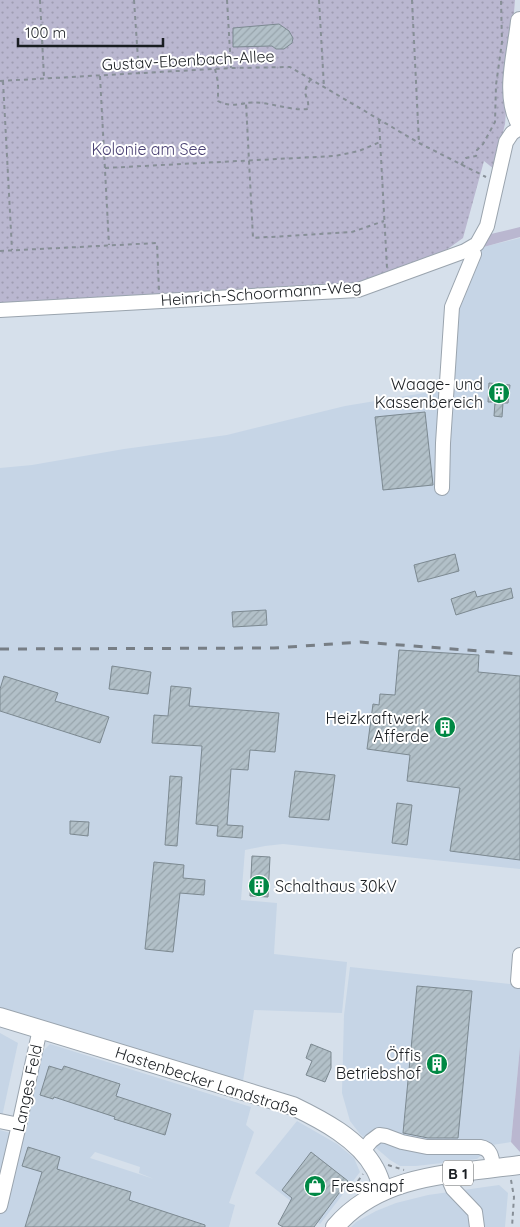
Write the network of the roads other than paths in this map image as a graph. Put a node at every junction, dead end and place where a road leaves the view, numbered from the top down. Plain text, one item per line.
1 (520, 21) edge
2 (520, 123) edge
3 (520, 128) edge
4 (474, 254) dead end
5 (0, 310) edge
6 (442, 488) dead end
7 (520, 955) edge
8 (518, 981) dead end
9 (0, 1017) edge
10 (40, 1028) junction
11 (0, 1121) edge
12 (19, 1125) junction
13 (362, 1152) junction
14 (508, 1166) edge
15 (447, 1175) junction
16 (2, 1190) edge
17 (384, 1190) junction
18 (0, 1206) edge
19 (335, 1227) edge
20 (477, 1227) edge

1 - 2 main road
3 - 5 street, Heinrich-Schoormann-Weg
4 - 6 street
7 - 8 street
9 - 10 main road, Hastenbecker Landstraße
10 - 12 street, Langes Feld
10 - 13 main road, Hastenbecker Landstraße
11 - 12 street
12 - 16 street, Langes Feld
13 - 14 street
13 - 17 main road, Hastenbecker Landstraße
14 - 15 main road, B 1
15 - 17 main road, B 1
15 - 20 street
16 - 18 street, Langes Feld
17 - 19 main road, B 1

